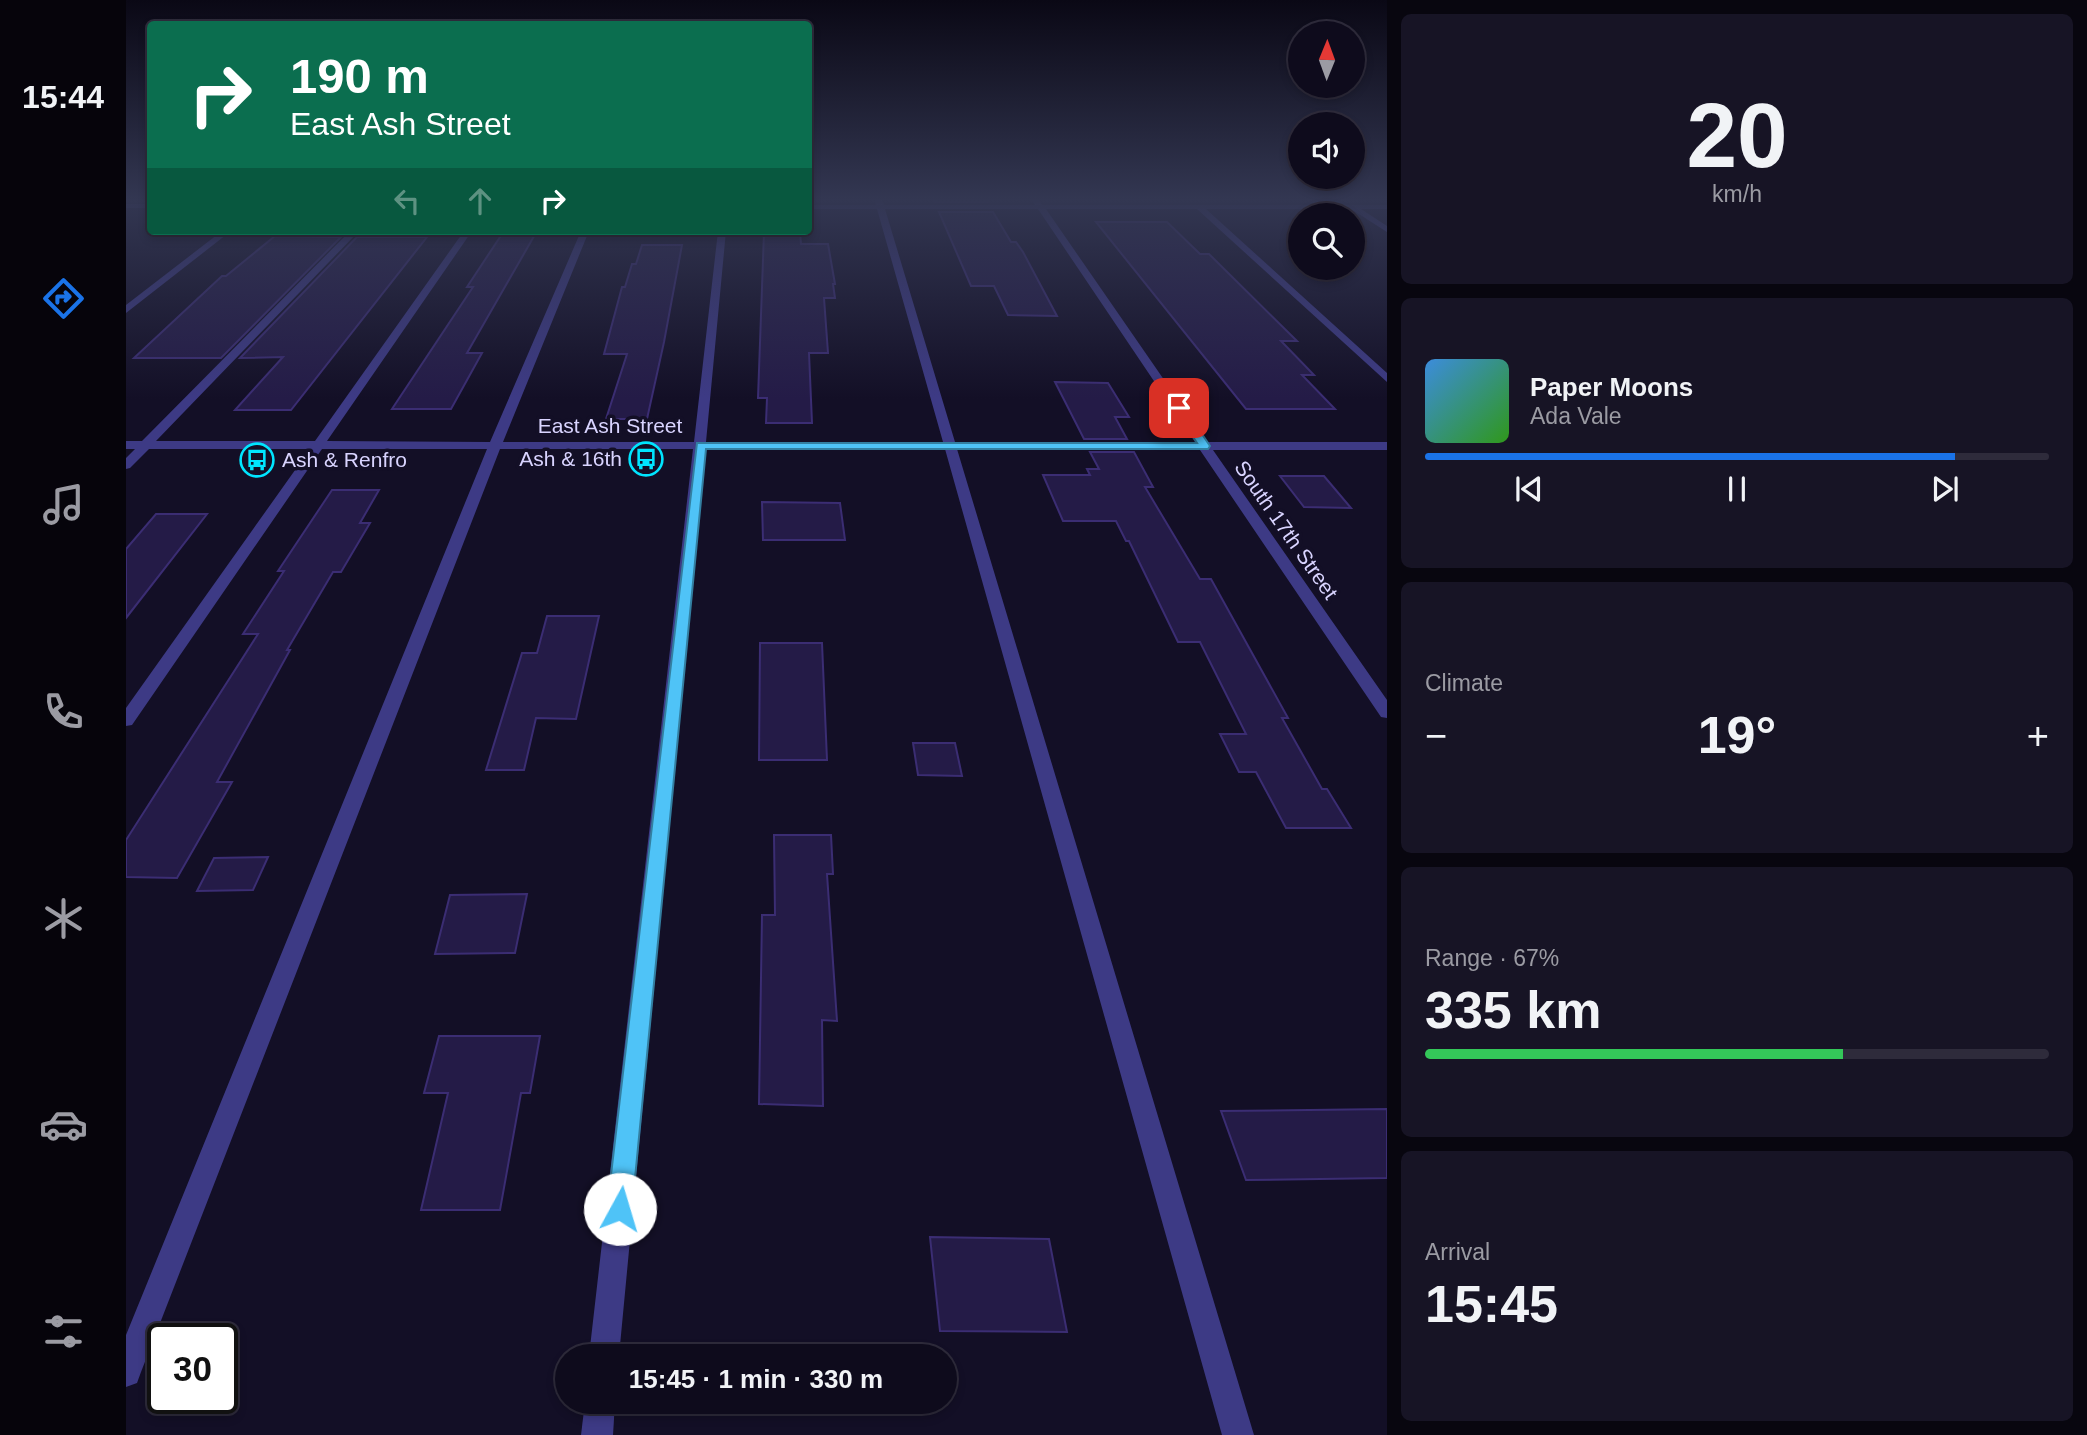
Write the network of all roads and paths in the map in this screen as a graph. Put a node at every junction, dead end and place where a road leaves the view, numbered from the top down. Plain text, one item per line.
1 (184, 265) edge
2 (322, 265) edge
3 (444, 265) edge
4 (571, 265) edge
5 (719, 265) edge
6 (898, 265) edge
7 (1080, 265) edge
8 (1263, 265) edge
9 (126, 298) edge
10 (141, 298) junction
11 (126, 310) edge
12 (1387, 379) edge
13 (126, 445) edge
14 (145, 445) junction
15 (318, 445) junction
16 (496, 445) junction
17 (701, 446) junction
18 (951, 446) junction
19 (1204, 446) junction
20 (1387, 446) edge
21 (126, 465) edge
22 (1387, 713) edge
23 (126, 721) edge
24 (605, 1344) edge
25 (126, 1372) edge
26 (599, 1414) edge
27 (597, 1435) edge
28 (1238, 1435) edge

1 - 10 street
2 - 14 street
3 - 15 street
4 - 16 street
5 - 17 street
6 - 18 street
7 - 19 street, South 17th Street
8 - 12 street
9 - 10 street
10 - 11 street
13 - 14 street, East Ash Street
14 - 15 street, East Ash Street
14 - 21 street
15 - 16 street, East Ash Street
15 - 23 street
16 - 17 street, East Ash Street
16 - 25 street
17 - 18 street, East Ash Street
17 - 24 street
18 - 19 street, East Ash Street
18 - 28 street
19 - 20 street, East Ash Street
19 - 22 street, South 17th Street
26 - 27 street

